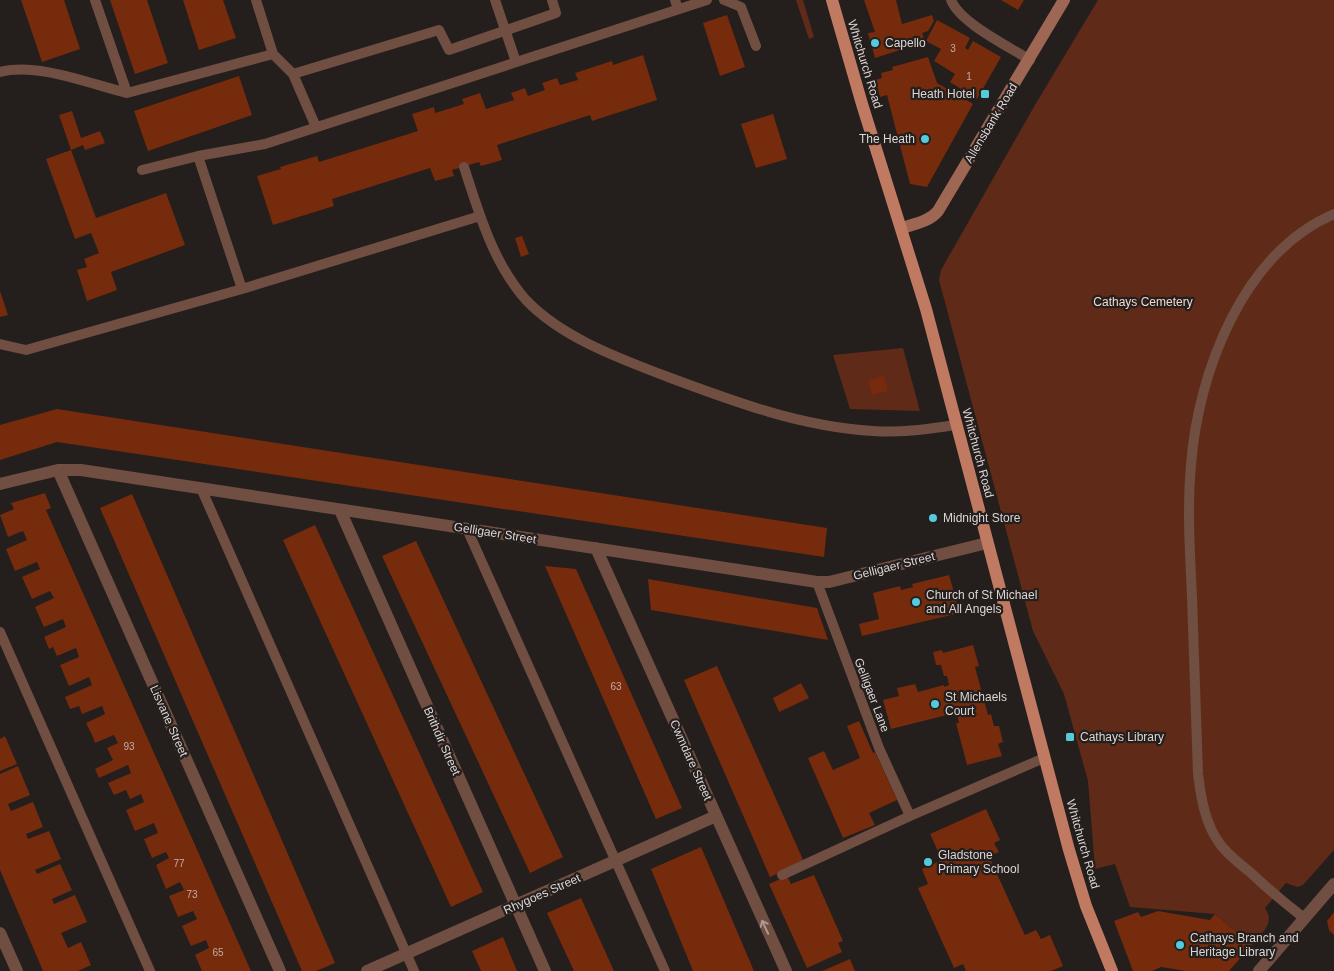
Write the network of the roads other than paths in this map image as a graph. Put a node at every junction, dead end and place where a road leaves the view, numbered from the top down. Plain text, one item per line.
1 (95, 0) edge
2 (256, 0) edge
3 (495, 0) edge
4 (552, 0) edge
5 (707, 0) edge
6 (724, 0) edge
7 (832, 0) edge
8 (951, 0) edge
9 (1064, 0) edge
10 (676, 5) edge
11 (506, 31) junction
12 (756, 46) dead end
13 (273, 54) junction
14 (1030, 60) junction
15 (516, 62) junction
16 (0, 72) edge
17 (293, 74) junction
18 (126, 93) junction
19 (316, 127) junction
20 (198, 156) junction
21 (464, 167) dead end
22 (142, 170) dead end
23 (1334, 214) edge
24 (480, 216) junction
25 (902, 228) junction
26 (242, 289) junction
27 (0, 344) edge
28 (956, 425) junction
29 (58, 470) junction
30 (0, 484) edge
31 (201, 488) junction
32 (340, 510) junction
33 (467, 529) junction
34 (988, 543) junction
35 (596, 548) junction
36 (817, 582) junction
37 (0, 632) edge
38 (1044, 758) junction
39 (716, 816) junction
40 (910, 816) junction
41 (616, 860) junction
42 (782, 875) dead end
43 (1334, 884) edge
44 (516, 906) junction
45 (1304, 918) junction
46 (0, 932) edge
47 (406, 954) junction
48 (17, 971) edge
49 (150, 971) edge
50 (280, 971) edge
51 (367, 971) edge
52 (414, 971) edge
53 (545, 971) edge
54 (665, 971) edge
55 (786, 971) edge
56 (1112, 971) edge
57 (1259, 971) edge

1 - 18 lane
2 - 13 lane
3 - 11 lane
4 - 11 lane
5 - 10 lane
6 - 12 lane
7 - 25 main road, Whitchurch Road
8 - 14 lane
9 - 14 street, Allensbank Road
10 - 15 lane
11 - 15 lane
11 - 17 lane
13 - 17 lane
13 - 18 lane
14 - 25 street, Allensbank Road
15 - 19 lane
16 - 18 lane
17 - 19 lane
19 - 20 lane
20 - 22 lane
20 - 26 lane
21 - 24 lane
23 - 45 lane
24 - 26 lane
24 - 28 lane
25 - 28 main road, Whitchurch Road
26 - 27 lane
28 - 34 main road, Whitchurch Road
29 - 30 street, Gelligaer Street
29 - 31 street, Gelligaer Street
29 - 50 street, Lisvane Street
31 - 32 street, Gelligaer Street
31 - 47 lane
32 - 33 street, Gelligaer Street
32 - 44 street, Brithdir Street
33 - 35 street, Gelligaer Street
33 - 41 lane
34 - 36 street, Gelligaer Street
34 - 38 main road, Whitchurch Road
35 - 36 street, Gelligaer Street
35 - 39 street, Cwmdare Street
36 - 40 lane, Gelligaer Lane
37 - 49 lane
38 - 40 lane
38 - 56 main road, Whitchurch Road
39 - 41 street, Rhygoes Street
55 -> 39 street, Cwmdare Street
40 - 42 lane
41 - 44 street, Rhygoes Street
41 - 54 lane
43 - 45 street
44 - 47 street, Rhygoes Street
44 - 53 street, Brithdir Street
45 - 57 street
46 - 48 street
47 - 51 street, Rhygoes Street
47 - 52 lane

